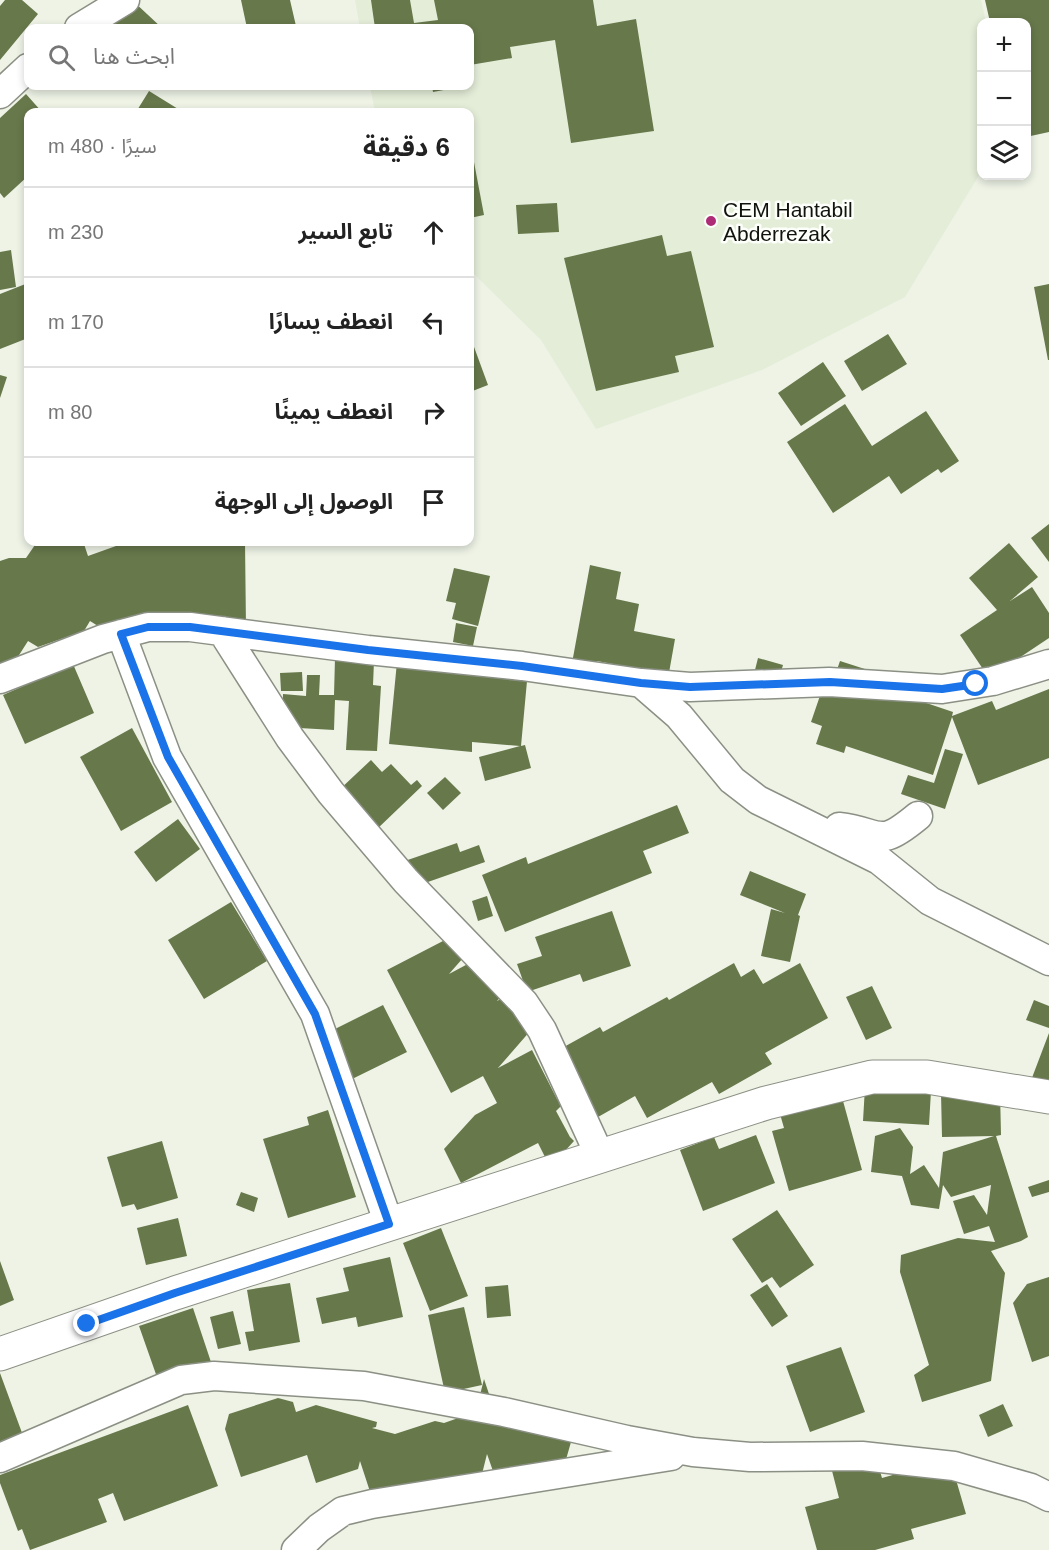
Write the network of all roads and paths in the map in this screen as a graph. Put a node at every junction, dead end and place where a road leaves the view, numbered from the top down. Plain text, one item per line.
1 (125, 0) edge
2 (86, 24) edge
3 (24, 72) edge
4 (0, 94) edge
5 (222, 631) junction
6 (121, 634) junction
7 (1049, 664) edge
8 (0, 680) edge
9 (641, 683) junction
10 (918, 816) dead end
11 (817, 829) junction
12 (1049, 961) edge
13 (1049, 1097) edge
14 (600, 1156) junction
15 (389, 1224) junction
16 (0, 1354) edge
17 (693, 1452) junction
18 (0, 1458) edge
19 (1049, 1497) edge
20 (296, 1550) edge

1 - 2 street
3 - 4 street
5 - 6 street
5 - 9 street
5 - 14 street
6 - 8 street
6 - 15 street
7 - 9 street
9 - 11 street
10 - 11 street
11 - 12 street
13 - 14 main road
14 - 15 main road
15 - 16 main road
17 - 18 street
17 - 19 street
17 - 20 street

